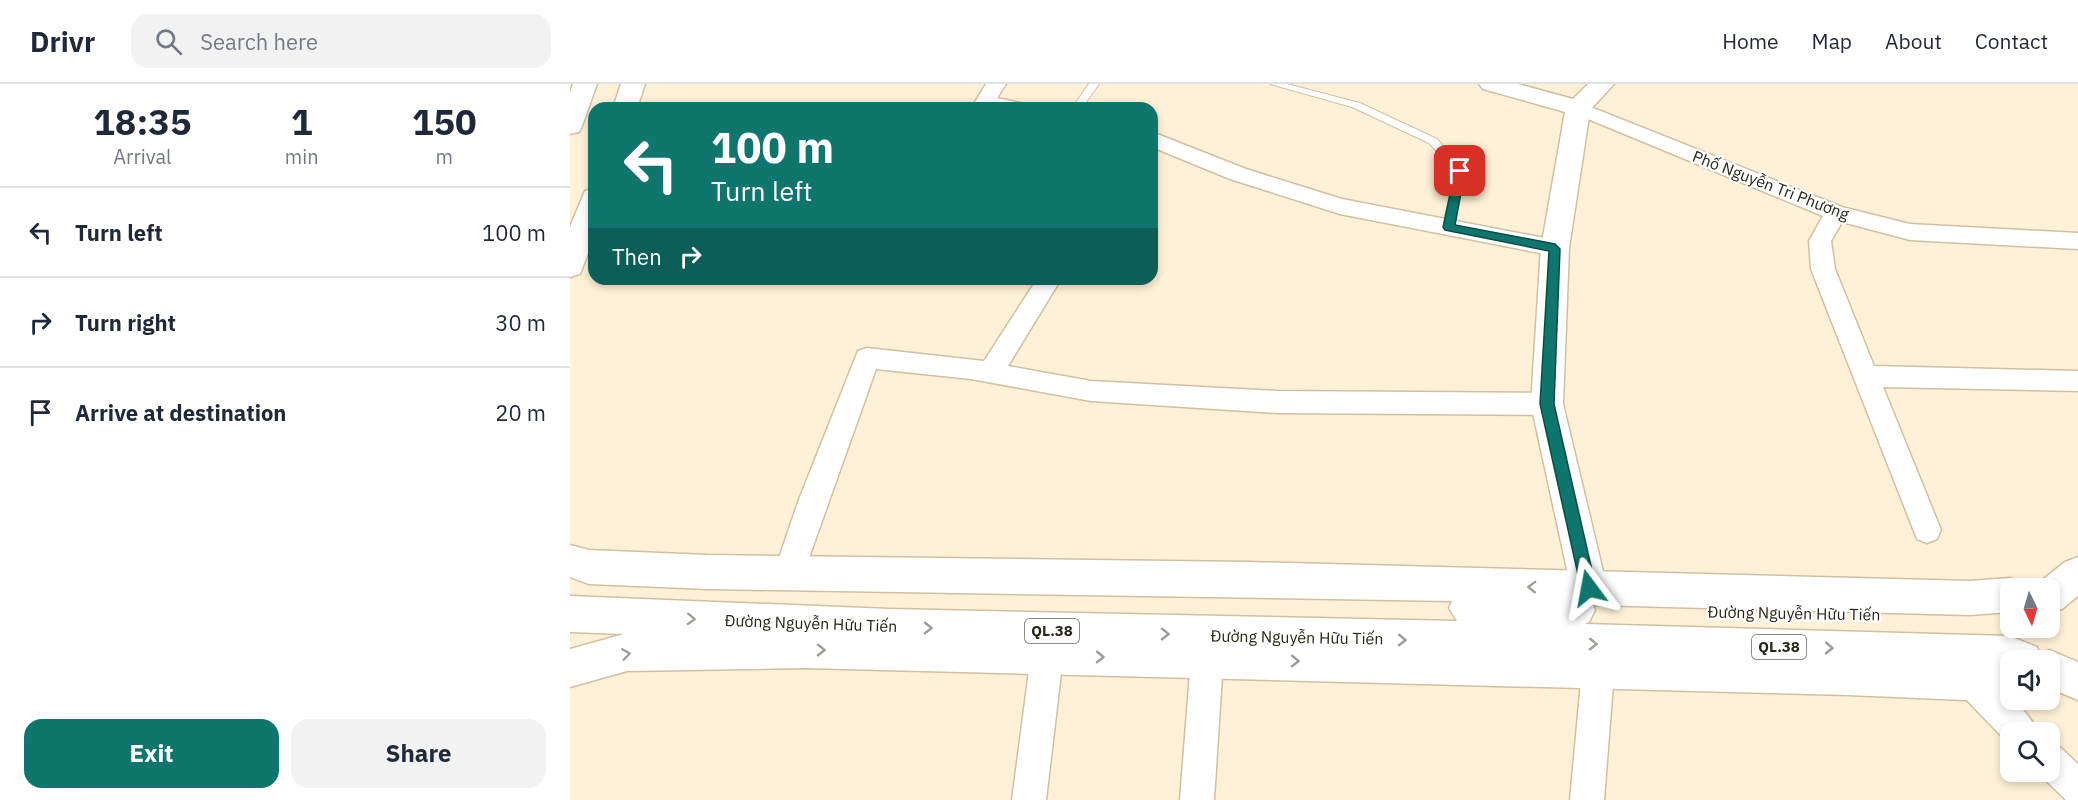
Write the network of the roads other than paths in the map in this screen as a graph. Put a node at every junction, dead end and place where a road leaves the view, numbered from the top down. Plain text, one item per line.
1 (585, 84) edge
2 (633, 84) edge
3 (996, 84) edge
4 (1094, 84) edge
5 (1275, 84) edge
6 (1491, 84) edge
7 (1602, 84) edge
8 (627, 102) edge
9 (985, 102) edge
10 (1081, 102) edge
11 (1578, 108) junction
12 (570, 126) edge
13 (1158, 141) edge
14 (1836, 213) junction
15 (588, 214) edge
16 (1449, 227) junction
17 (2078, 241) edge
18 (1555, 249) junction
19 (570, 267) edge
20 (1045, 285) edge
21 (990, 374) junction
22 (1865, 376) junction
23 (2078, 381) edge
24 (1547, 404) junction
25 (1927, 530) dead end
26 (570, 561) edge
27 (789, 573) junction
28 (570, 582) edge
29 (1589, 588) junction
30 (2000, 596) edge
31 (570, 614) edge
32 (2000, 617) edge
33 (1530, 626) junction
34 (2000, 655) edge
35 (1047, 656) junction
36 (1207, 660) junction
37 (570, 668) edge
38 (1598, 671) junction
39 (2060, 674) edge
40 (2078, 681) edge
41 (1971, 682) junction
42 (2000, 683) edge
43 (2060, 691) edge
44 (2078, 694) edge
45 (2011, 722) edge
46 (2060, 771) edge
47 (2078, 788) edge
48 (1029, 800) edge
49 (1197, 800) edge
50 (1587, 800) edge

1 - 12 main road
2 - 8 main road
3 - 9 street
4 - 10 lane
5 - 16 lane
6 - 11 main road
7 - 11 main road
11 - 14 street, Phố Nguyễn Tri Phương
11 - 18 main road
13 - 16 street
14 - 17 street, Phố Nguyễn Tri Phương
14 - 22 street
15 - 19 main road
16 - 18 street
18 - 24 main road
20 - 21 street
21 - 24 street
21 - 27 street
22 - 23 street
22 - 25 street
24 - 29 main road
26 - 27 main road
29 -> 27 main road
28 - 33 main road, Đường Nguyễn Hữu Tiến / QL.38
29 - 30 main road
31 -> 33 main road, Đường Nguyễn Hữu Tiến / QL.38
32 - 33 main road, Đường Nguyễn Hữu Tiến / QL.38
33 -> 34 main road, Đường Nguyễn Hữu Tiến / QL.38
35 -> 36 main road
37 -> 35 main road
35 - 48 street
36 -> 38 main road
36 - 49 street
38 - 41 main road
38 - 50 street
39 - 40 main road
41 - 42 main road
41 - 45 street
43 - 44 main road
46 - 47 street

